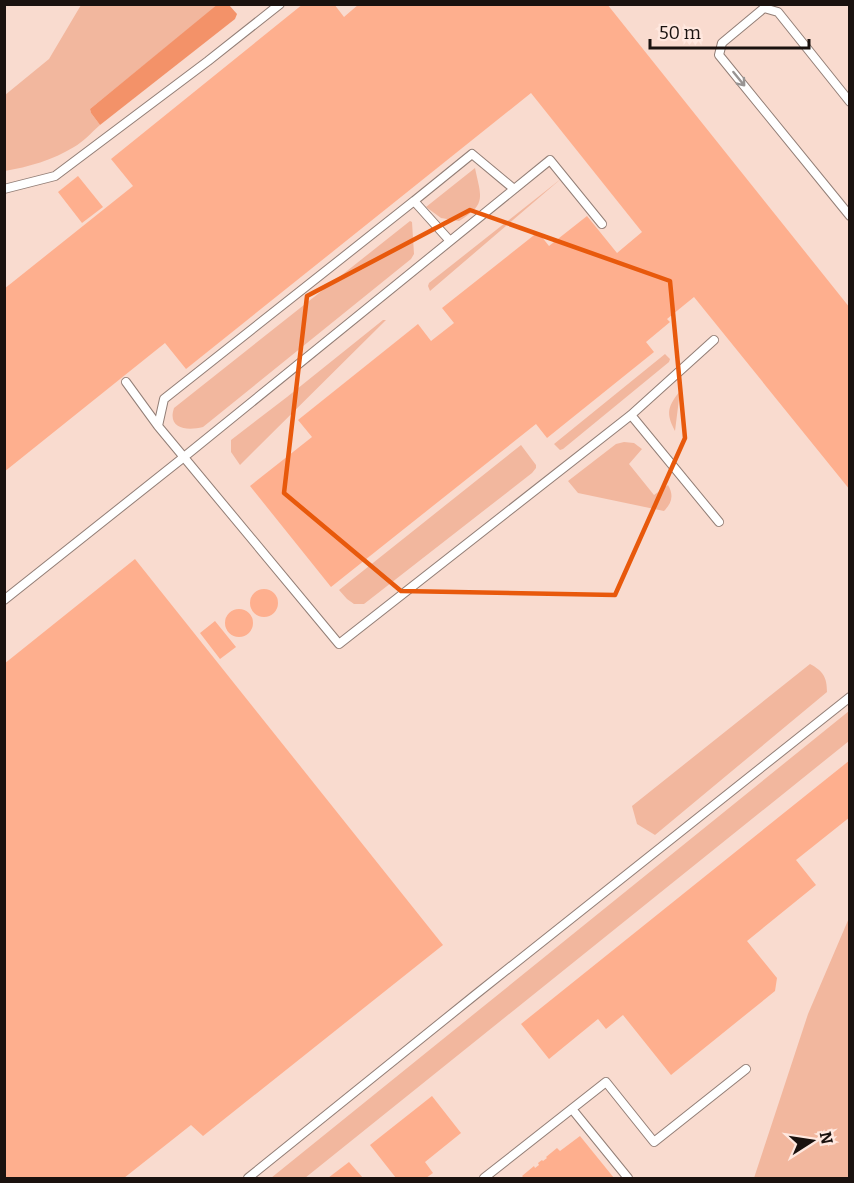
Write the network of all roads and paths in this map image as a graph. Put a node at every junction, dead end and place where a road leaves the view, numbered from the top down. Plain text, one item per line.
1 (280, 4) edge
2 (763, 6) edge
3 (849, 102) edge
4 (4, 189) edge
5 (514, 189) junction
6 (414, 201) junction
7 (849, 216) edge
8 (602, 224) dead end
9 (450, 241) junction
10 (714, 340) dead end
11 (126, 382) dead end
12 (631, 415) junction
13 (158, 426) junction
14 (184, 457) junction
15 (718, 522) dead end
16 (4, 600) edge
17 (849, 697) edge
18 (746, 1070) dead end
19 (572, 1109) junction
20 (248, 1179) edge
21 (484, 1179) edge
22 (628, 1179) edge

1 - 4 lane
2 - 3 lane
2 -> 7 lane
5 - 6 lane
5 - 8 lane
5 - 9 lane
6 - 9 lane
6 - 13 lane
9 - 14 lane
10 - 12 lane
11 - 13 lane
12 - 14 lane
12 - 15 lane
13 - 14 lane
14 - 16 lane
17 - 20 lane
18 - 19 lane
19 - 21 lane
19 - 22 lane

